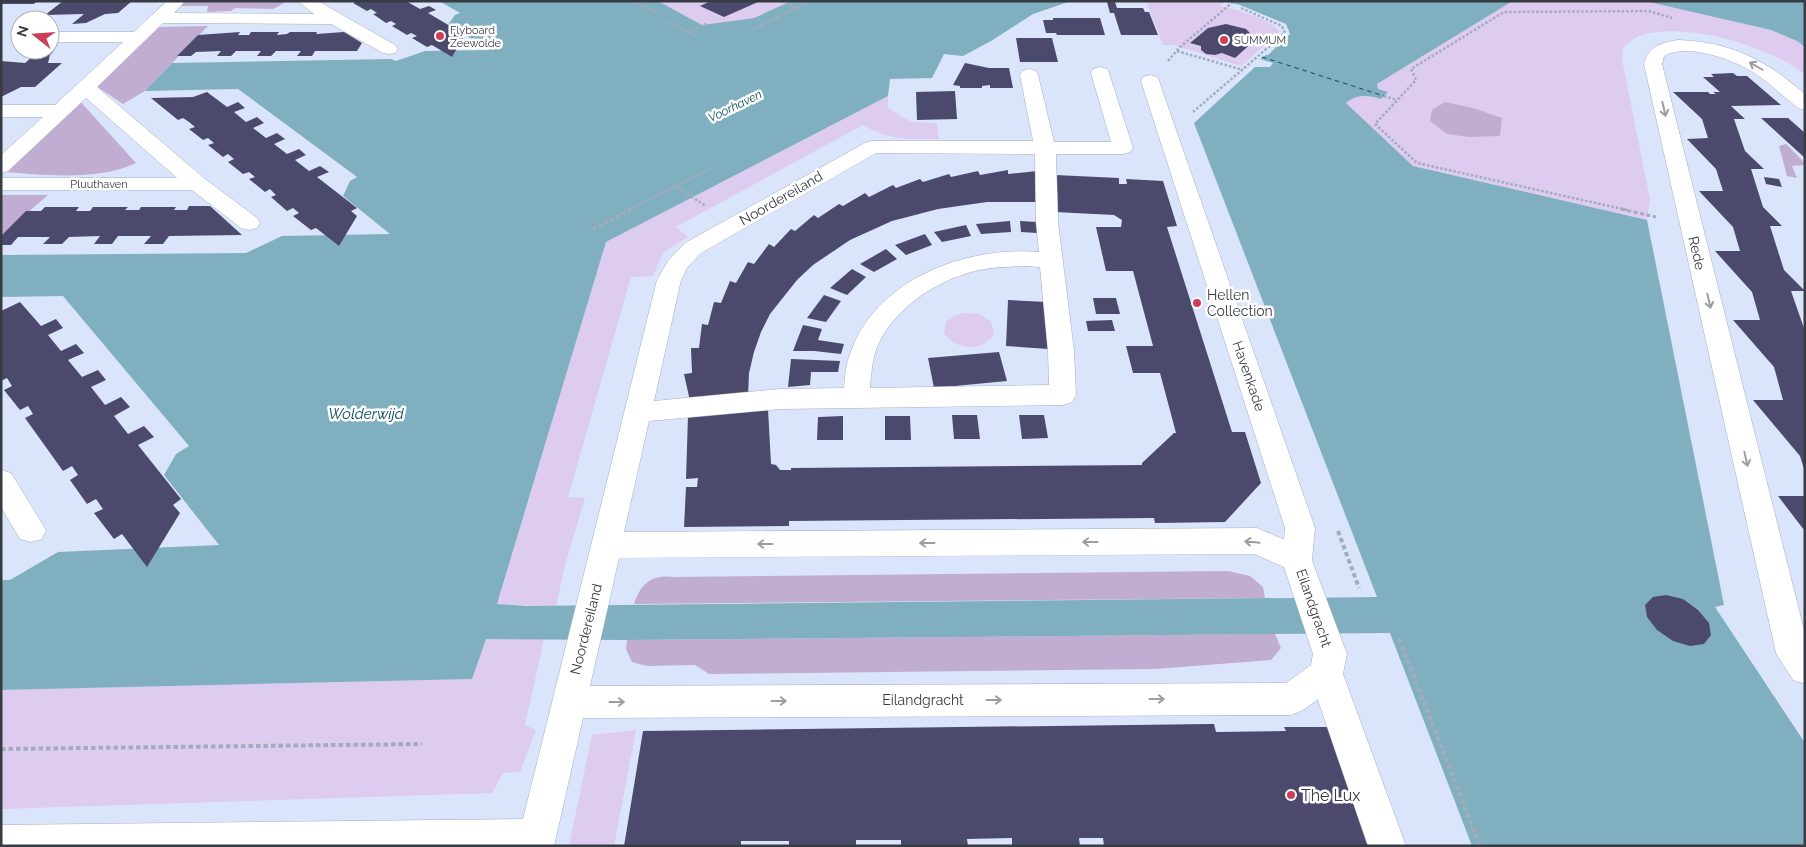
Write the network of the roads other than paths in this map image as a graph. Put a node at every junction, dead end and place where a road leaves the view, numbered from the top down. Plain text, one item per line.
1 (177, 1) edge
2 (306, 1) edge
3 (159, 18) junction
4 (334, 19) junction
5 (60, 37) edge
6 (139, 37) junction
7 (389, 49) dead end
8 (1029, 74) dead end
9 (1100, 74) dead end
10 (1150, 81) road end
11 (86, 88) junction
12 (1800, 100) edge
13 (1, 111) edge
14 (61, 111) junction
15 (1045, 148) junction
16 (1, 167) edge
17 (1, 184) edge
18 (197, 184) junction
19 (249, 223) dead end
20 (1051, 261) junction
21 (856, 398) junction
22 (638, 412) junction
23 (1, 481) edge
24 (31, 530) dead end
25 (607, 545) junction
26 (1297, 559) junction
27 (1794, 616) edge
28 (1805, 670) edge
29 (1326, 674) junction
30 (568, 702) junction
31 (414, 842) edge
32 (536, 842) edge
33 (1, 844) edge
34 (1387, 846) edge

1 - 3 street
2 - 4 street
3 - 4 street
3 - 6 street
4 - 7 street
5 - 6 street
6 - 11 street
8 - 15 street
9 - 15 street, Noordereiland
10 - 26 street, Havenkade
11 - 14 street
11 - 18 street
12 -> 27 street, Rede
13 - 14 street
14 - 16 street
15 - 20 street
15 - 22 street, Noordereiland
17 - 18 street, Pluuthaven
18 - 19 street
20 - 21 street
20 - 21 street
21 - 22 street
22 - 25 street, Noordereiland
23 - 24 street
26 -> 25 street, Eilandgracht
25 - 30 street, Noordereiland
26 - 29 street, Eilandgracht
27 - 28 street, Rede
30 -> 29 street, Eilandgracht
29 - 34 street
30 - 32 street, Noordereiland
31 - 32 street
31 - 33 street

